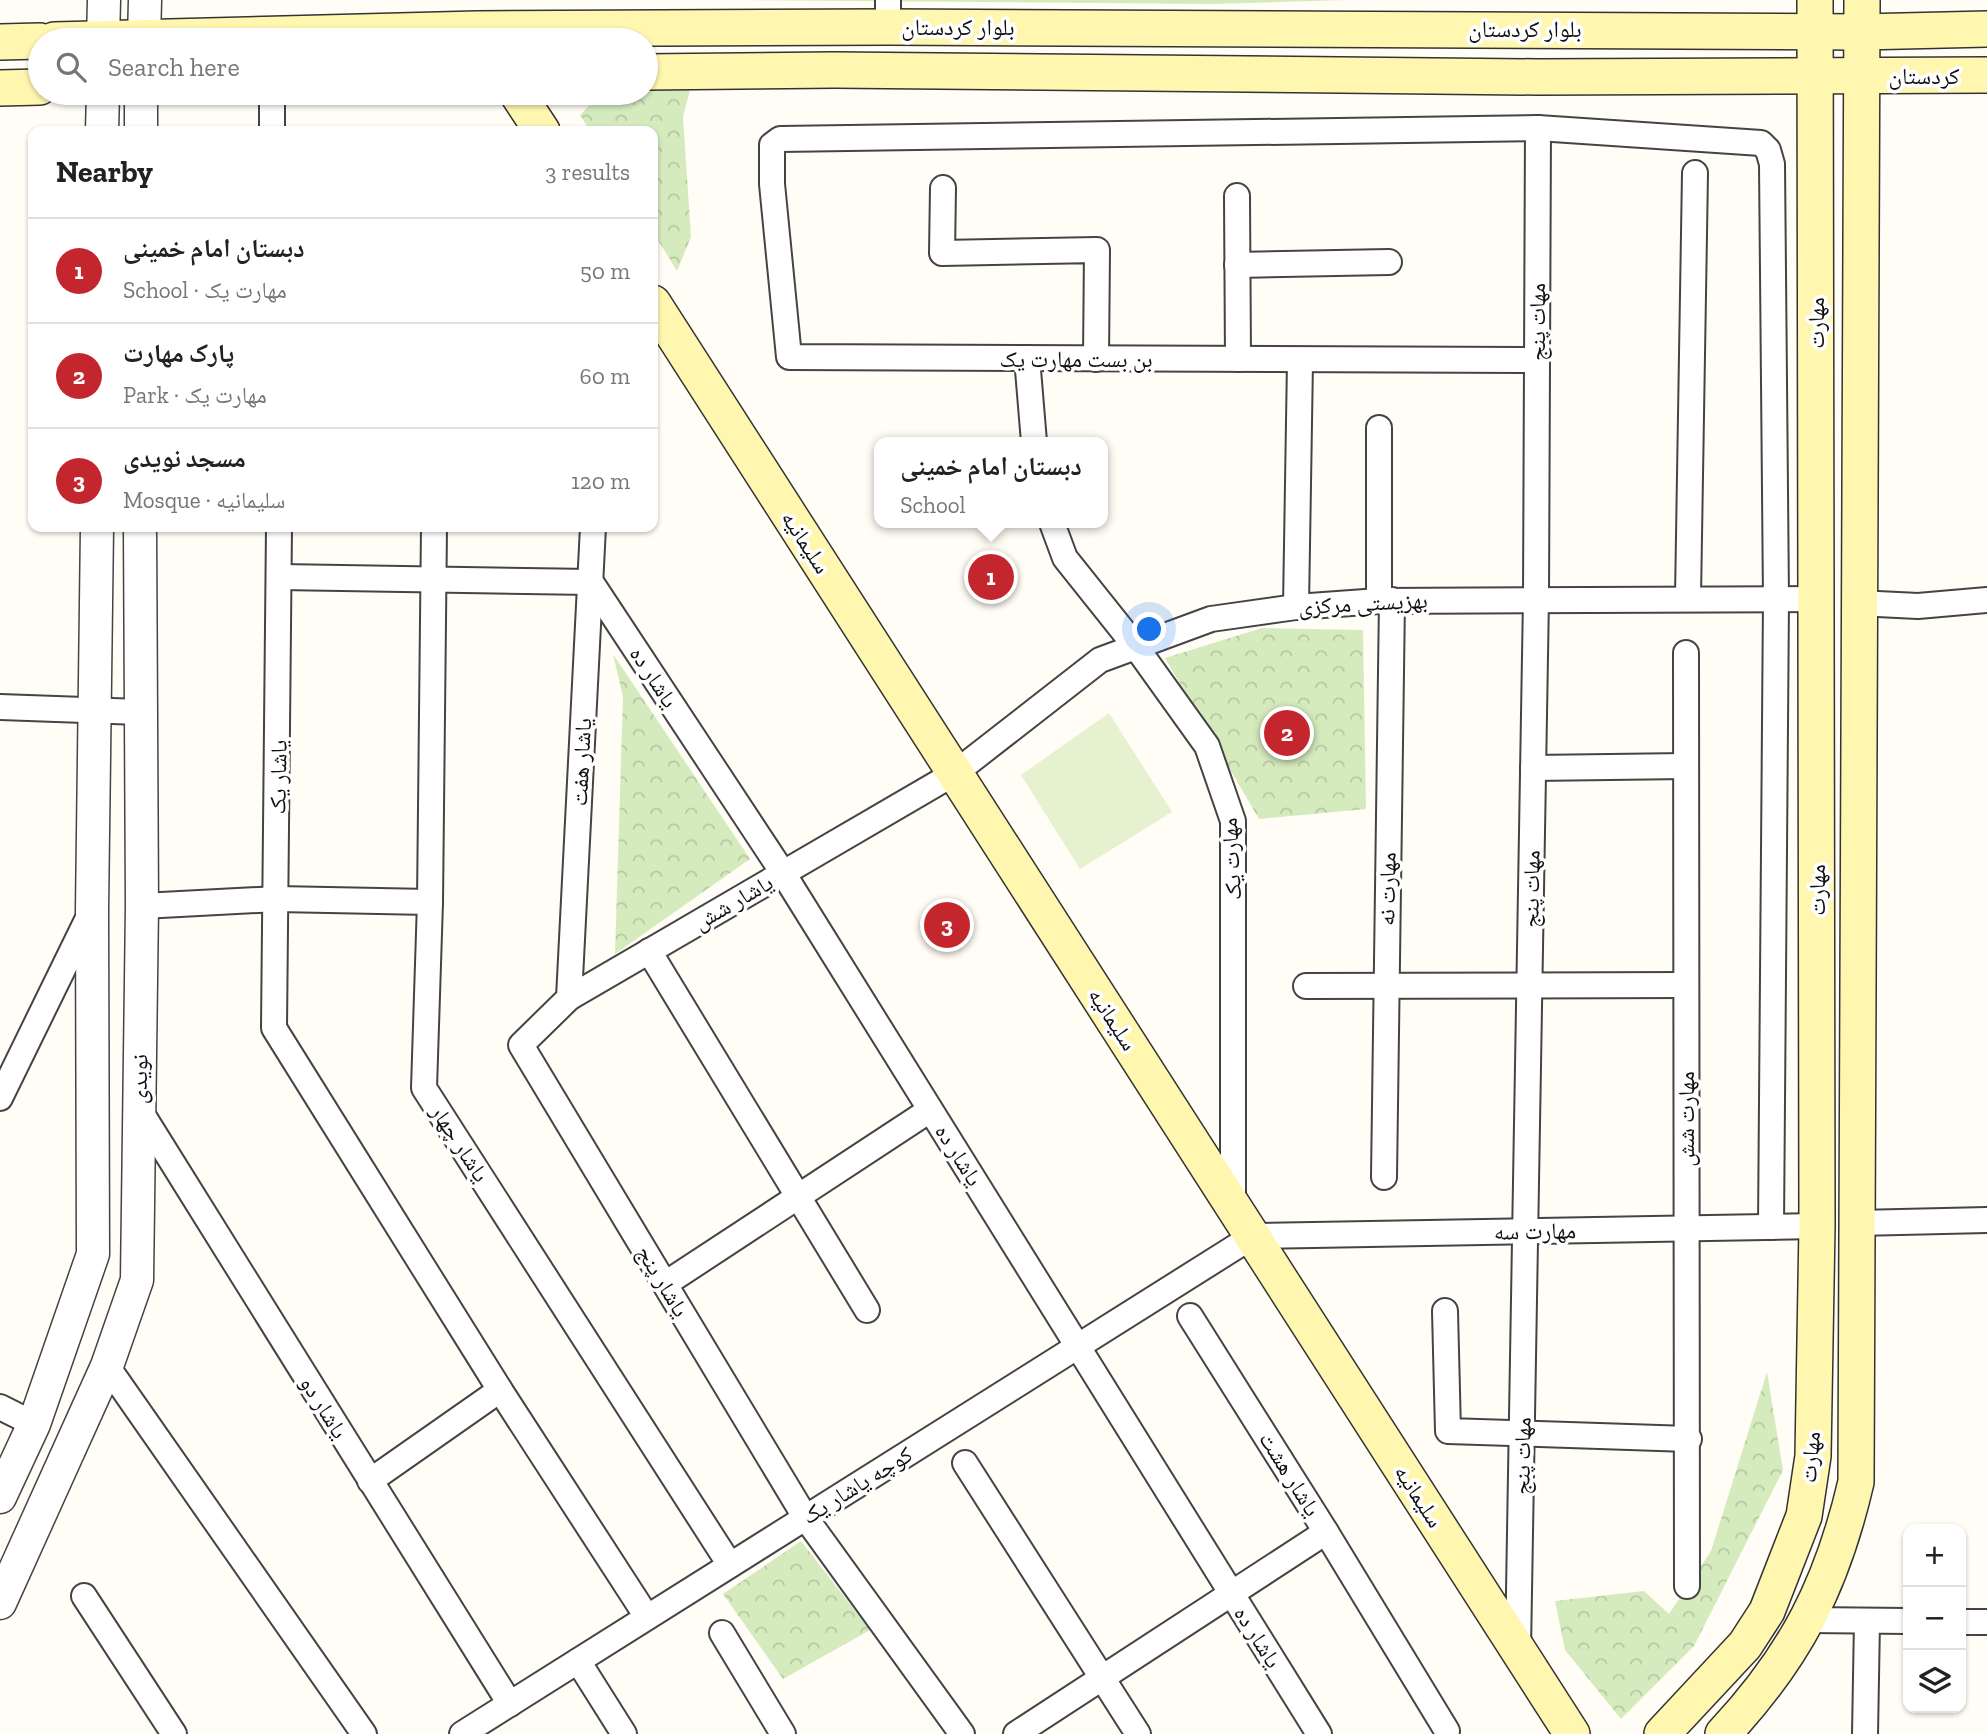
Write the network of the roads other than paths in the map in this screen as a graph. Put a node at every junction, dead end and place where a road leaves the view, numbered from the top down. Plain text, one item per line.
1 (104, 0) edge
2 (145, 0) edge
3 (458, 0) edge
4 (888, 13) edge
5 (1815, 15) edge
6 (1861, 16) edge
7 (103, 28) edge
8 (144, 28) edge
9 (476, 28) edge
10 (610, 28) edge
11 (1987, 29) edge
12 (28, 41) edge
13 (0, 42) edge
14 (658, 72) edge
15 (1815, 75) junction
16 (1987, 75) edge
17 (1861, 76) junction
18 (28, 87) edge
19 (0, 88) edge
20 (103, 105) edge
21 (141, 105) edge
22 (272, 105) edge
23 (525, 105) edge
24 (102, 126) edge
25 (141, 126) edge
26 (272, 126) edge
27 (539, 126) edge
28 (1538, 128) junction
29 (1695, 173) dead end
30 (943, 188) dead end
31 (1237, 196) dead end
32 (1389, 262) dead end
33 (1237, 265) junction
34 (658, 311) edge
35 (1027, 358) junction
36 (1096, 359) junction
37 (1238, 359) junction
38 (1537, 360) junction
39 (1300, 361) junction
40 (1378, 428) dead end
41 (1034, 437) edge
42 (1054, 528) edge
43 (97, 532) edge
44 (140, 532) edge
45 (279, 532) edge
46 (434, 532) edge
47 (593, 532) edge
48 (280, 577) junction
49 (433, 579) junction
50 (591, 582) junction
51 (1688, 597) junction
52 (1536, 598) junction
53 (1776, 599) junction
54 (1817, 599) junction
55 (1987, 600) edge
56 (1386, 601) junction
57 (1857, 603) junction
58 (1296, 607) junction
59 (1136, 647) junction
60 (1686, 653) dead end
61 (0, 708) edge
62 (93, 708) junction
63 (140, 712) junction
64 (1686, 766) junction
65 (1533, 768) junction
66 (955, 773) junction
67 (783, 873) junction
68 (277, 899) junction
69 (430, 902) junction
70 (142, 906) junction
71 (92, 910) junction
72 (649, 951) junction
73 (1530, 984) junction
74 (1385, 985) junction
75 (1686, 985) junction
76 (1306, 986) dead end
77 (569, 998) junction
78 (521, 1045) joint
79 (0, 1098) edge
80 (139, 1109) junction
81 (930, 1110) junction
82 (1384, 1177) dead end
83 (799, 1198) junction
84 (1233, 1206) junction
85 (1987, 1220) edge
86 (1857, 1223) junction
87 (1817, 1226) junction
88 (1771, 1227) junction
89 (1686, 1228) junction
90 (1525, 1231) junction
91 (1252, 1236) junction
92 (665, 1284) junction
93 (867, 1310) dead end
94 (1445, 1311) dead end
95 (1190, 1316) dead end
96 (1077, 1346) junction
97 (107, 1366) junction
98 (500, 1390) junction
99 (0, 1406) edge
100 (34, 1424) junction
101 (1523, 1435) junction
102 (1689, 1439) junction
103 (965, 1463) dead end
104 (370, 1481) junction
105 (0, 1497) edge
106 (805, 1517) junction
107 (1326, 1532) junction
108 (730, 1565) junction
109 (1687, 1586) dead end
110 (1231, 1594) junction
111 (84, 1596) dead end
112 (0, 1603) edge
113 (647, 1617) junction
114 (1808, 1620) junction
115 (1867, 1621) junction
116 (1903, 1621) edge
117 (1966, 1622) edge
118 (1987, 1622) edge
119 (722, 1633) dead end
120 (1518, 1650) junction
121 (578, 1661) junction
122 (1101, 1679) junction
123 (510, 1704) junction
124 (1447, 1731) dead end
125 (174, 1734) edge
126 (364, 1734) edge
127 (462, 1734) edge
128 (624, 1734) edge
129 (783, 1734) edge
130 (962, 1734) edge
131 (1016, 1734) edge
132 (1138, 1734) edge
133 (1319, 1734) edge
134 (1572, 1734) edge
135 (1662, 1734) edge
136 (1723, 1734) edge
137 (1865, 1734) edge

1 - 7 street
2 - 8 street
3 - 9 main road
4 - 5 main road, بلوار کردستان
4 - 10 main road, بلوار کردستان
5 - 6 main road, بلوار کردستان
5 - 15 main road, مهارت
6 - 11 main road, کردستان
6 - 17 main road, مهارت
12 - 13 main road
14 - 15 main road, بلوار کردستان
15 - 17 main road, بلوار کردستان
15 - 54 main road, مهارت
16 - 17 main road, کردستان
17 - 57 main road, مهارت
18 - 19 main road
20 - 24 street
21 - 25 street
22 - 26 street
23 - 27 main road
28 - 35 street, بن بست مهارت یک
28 - 38 street, مهات پنج
28 - 53 street
29 - 51 street
30 - 36 street
31 - 33 street
32 - 33 street
33 - 37 street
34 - 66 main road, سلیمانیه
35 - 36 street, بن بست مهارت یک
35 - 41 street
36 - 37 street, بن بست مهارت یک
37 - 39 street, بن بست مهارت یک
38 - 39 street, بن بست مهارت یک
38 - 52 street, مهات پنج
39 - 58 street
40 - 56 street, مهارت نه
42 - 59 street, مهارت یک
43 - 62 street, نویدی
44 - 63 street, نویدی
45 - 48 street, یاشار یک
46 - 49 street, یاشار چهار
47 - 50 street, یاشار هفت
48 - 49 street
48 - 68 street, یاشار یک
49 - 50 street
49 - 69 street, یاشار چهار
50 - 67 street, یاشار ده
50 - 77 street, یاشار هفت
51 - 52 street, بهزیستی مرکزی
51 - 53 street, بهزیستی مرکزی
52 - 56 street, بهزیستی مرکزی
52 - 65 street, مهات پنج
53 - 54 street, بهزیستی مرکزی
53 - 88 street
54 - 57 main road
54 - 87 main road, مهارت
55 - 57 street
56 - 58 street, بهزیستی مرکزی
56 - 74 street, مهارت نه
57 - 86 main road, مهارت
58 - 59 street, بهزیستی مرکزی
59 - 66 street, بهزیستی مرکزی
59 - 84 street, مهارت یک
60 - 64 street, مهارت شش
61 - 62 street
62 - 63 street
62 - 71 street, نویدی
63 - 70 street, نویدی
64 - 65 street
64 - 75 street, مهارت شش
65 - 73 street, مهات پنج
66 - 67 street, یاشار شش
66 - 84 main road, سلیمانیه
67 - 72 street, یاشار شش
67 - 81 street, یاشار ده
68 - 69 street
68 - 70 street
68 - 98 street, یاشار یک
69 - 108 street, یاشار چهار
70 - 80 street, نویدی
71 - 79 street
71 - 100 street, نویدی
72 - 77 street, یاشار شش
72 - 83 street
73 - 74 street
73 - 75 street
73 - 90 street, مهات پنج
74 - 76 street
74 - 82 street, مهارت نه
75 - 89 street, مهارت شش
77 - 78 street, یاشار شش
78 - 92 street, یاشار پنج
80 - 97 street, نویدی
80 - 104 street, یاشار دو
81 - 83 street
81 - 96 street, یاشار ده
83 - 92 street
83 - 93 street
84 - 91 main road, سلیمانیه
85 - 86 street
86 - 87 main road
86 - 114 main road, مهارت
87 - 88 street, مهارت سه
87 - 135 main road, مهارت
88 - 89 street, مهارت سه
89 - 90 street, مهارت سه
89 - 102 street, مهارت شش
90 - 91 street, مهارت سه
90 - 101 street, مهات پنج
91 - 96 street, کوچه یاشار یک
91 - 120 main road, سلیمانیه
92 - 106 street, یاشار پنج
94 - 101 street
95 - 107 street, یاشار هشت
96 - 106 street, کوچه یاشار یک
96 - 110 street, یاشار ده
97 - 112 street, نویدی
97 - 126 street
98 - 104 street
98 - 113 street
99 - 100 street
100 - 105 street, نویدی
101 - 102 street
101 - 120 street, مهات پنج
102 - 109 street, مهارت شش
103 - 122 street
104 - 123 street, یاشار دو
106 - 108 street, کوچه یاشار یک
106 - 130 street
107 - 110 street, یاشار هشت
107 - 124 street
108 - 113 street, کوچه یاشار یک
110 - 122 street, یاشار هشت
110 - 133 street, یاشار ده
111 - 125 street
113 - 121 street, کوچه یاشار یک
114 - 115 street
114 - 136 main road, مهارت
115 - 116 street
115 - 137 street
117 - 118 street
119 - 129 street
120 - 134 main road, سلیمانیه
121 - 123 street, کوچه یاشار یک
121 - 128 street
122 - 131 street, یاشار هشت
122 - 132 street
123 - 127 street, کوچه یاشار یک

